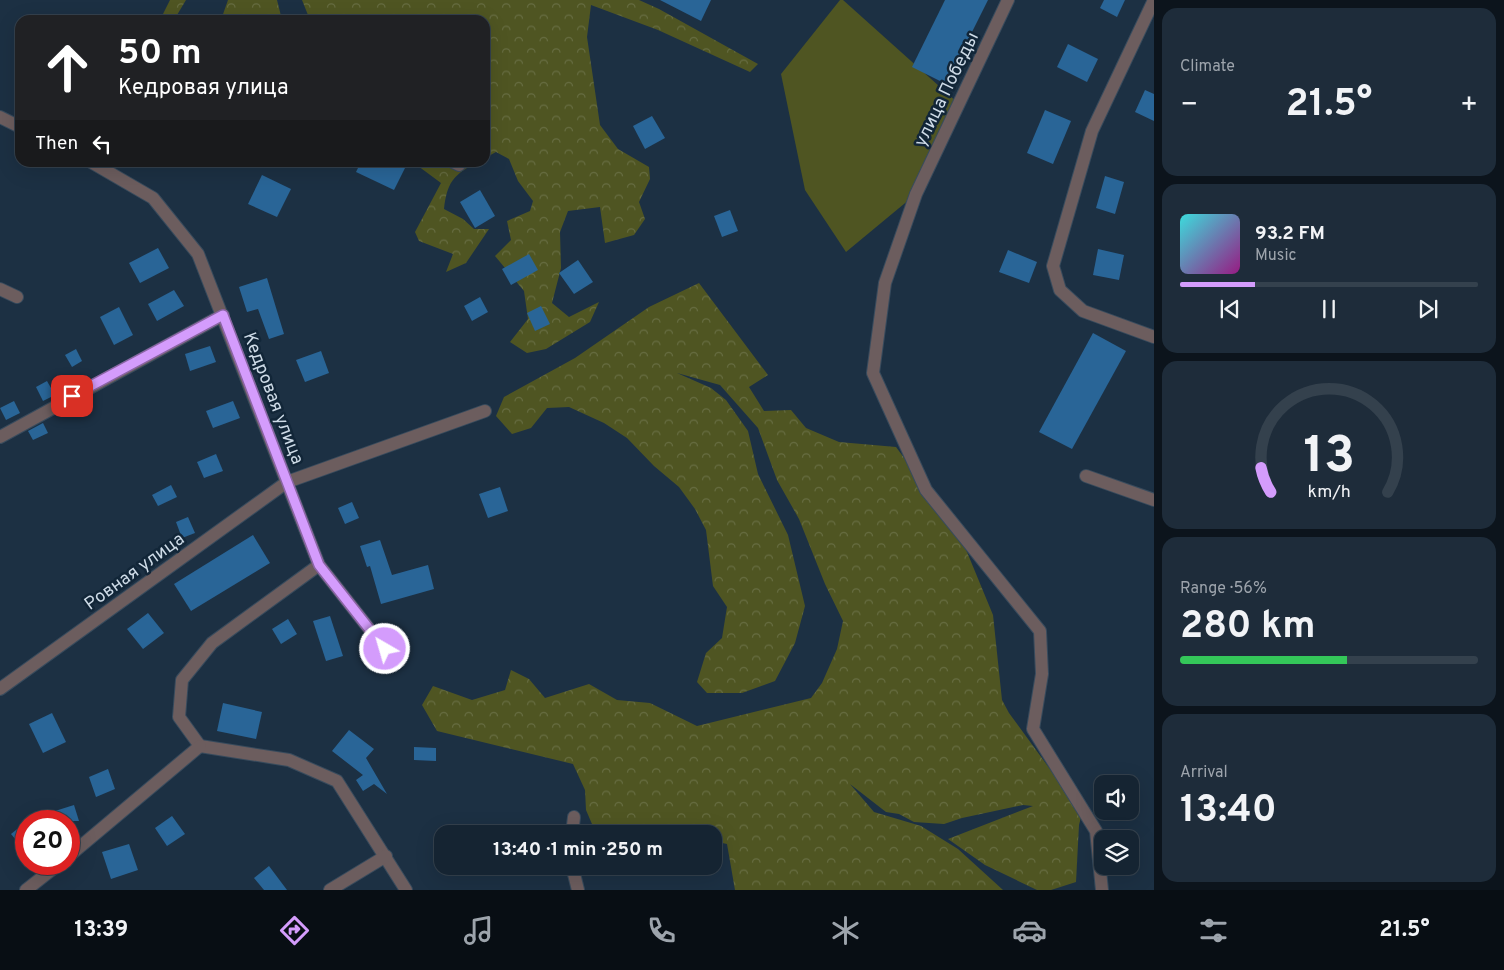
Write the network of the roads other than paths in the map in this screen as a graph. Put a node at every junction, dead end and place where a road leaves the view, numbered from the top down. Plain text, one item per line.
1 (1008, 0) edge
2 (1154, 0) edge
3 (0, 118) edge
4 (15, 125) edge
5 (99, 167) edge
6 (0, 289) edge
7 (17, 298) dead end
8 (223, 315) junction
9 (1154, 337) edge
10 (485, 411) dead end
11 (0, 437) edge
12 (1086, 476) dead end
13 (287, 482) junction
14 (1154, 500) edge
15 (319, 565) junction
16 (385, 649) dead end
17 (0, 689) edge
18 (200, 746) junction
19 (574, 817) dead end
20 (573, 825) edge
21 (80, 847) edge
22 (386, 856) junction
23 (45, 875) edge
24 (574, 875) edge
25 (26, 890) edge
26 (330, 890) edge
27 (406, 890) edge
28 (578, 890) edge
29 (1102, 890) edge

1 - 29 street, улица Победы
2 - 9 street
3 - 4 street
5 - 8 street, Кедровая улица
6 - 7 street
8 - 11 street
8 - 13 street, Кедровая улица
10 - 13 street, Ровная улица
12 - 14 street
13 - 15 street, Кедровая улица
13 - 17 street, Ровная улица
15 - 16 street, Кедровая улица
15 - 18 street
18 - 21 street
18 - 22 street
19 - 20 street
22 - 26 street
22 - 27 street
23 - 25 street
24 - 28 street

